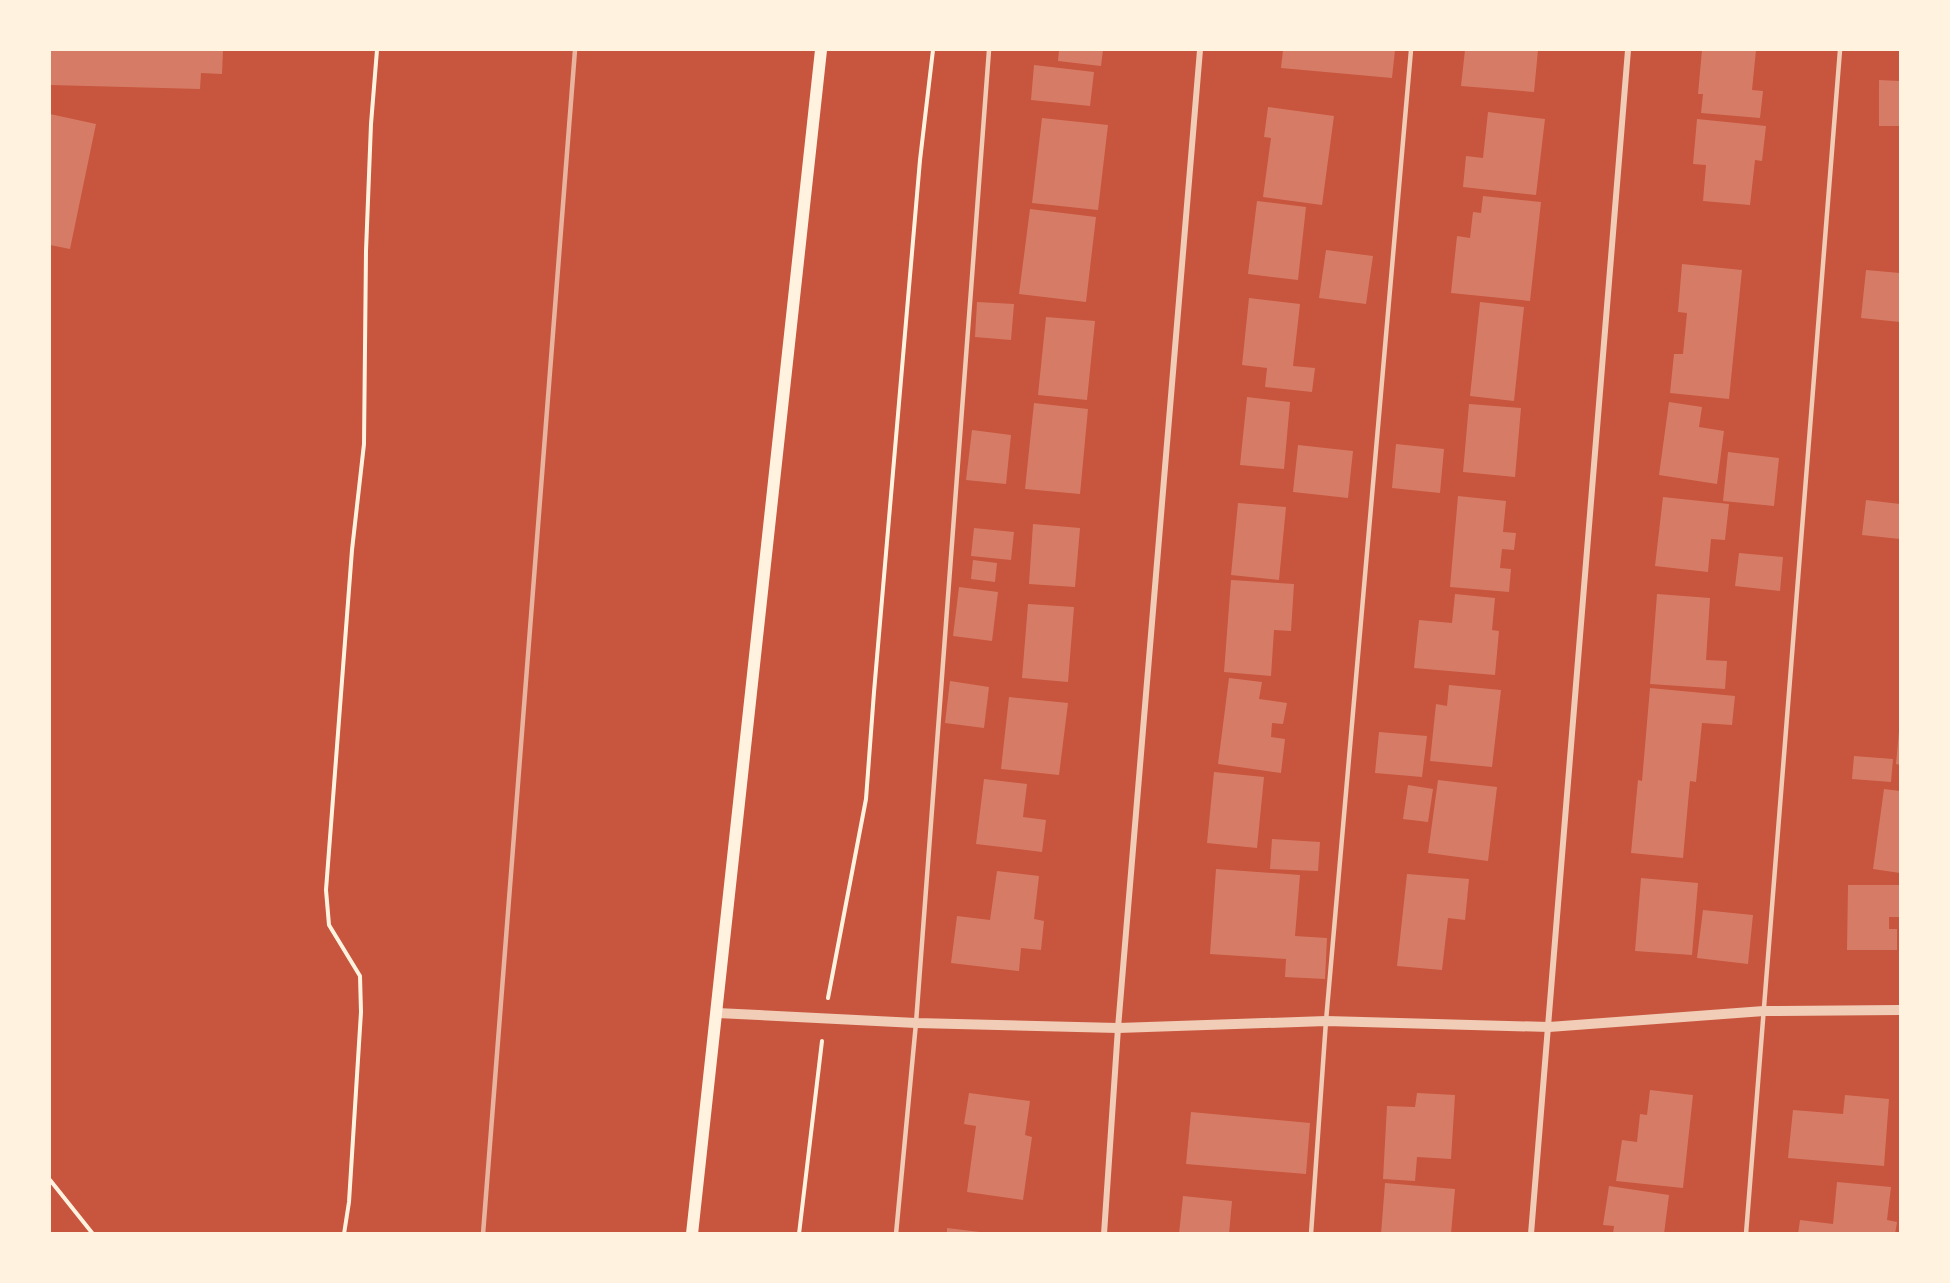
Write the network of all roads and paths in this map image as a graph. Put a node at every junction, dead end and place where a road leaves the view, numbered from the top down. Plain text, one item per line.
1 (377, 50) edge
2 (821, 50) edge
3 (933, 50) edge
4 (988, 50) edge
5 (1200, 50) edge
6 (1411, 50) edge
7 (1628, 50) edge
8 (1840, 50) edge
9 (1900, 1010) edge
10 (1764, 1011) junction
11 (717, 1013) junction
12 (825, 1017) junction
13 (1326, 1021) junction
14 (916, 1023) junction
15 (1549, 1027) junction
16 (1118, 1028) junction
17 (50, 1179) edge
18 (93, 1233) edge
19 (345, 1233) edge
20 (692, 1233) edge
21 (799, 1233) edge
22 (896, 1233) edge
23 (1104, 1233) edge
24 (1311, 1233) edge
25 (1531, 1233) edge
26 (1746, 1233) edge

1 - 19 path
2 - 11 main road
3 - 12 path
4 - 14 lane
5 - 16 street
6 - 13 lane
7 - 15 street
8 - 10 lane
9 - 10 street
10 - 15 street
10 - 26 lane
11 - 12 street
11 - 20 main road
12 - 14 street
12 - 21 path
13 - 15 street
13 - 16 street
13 - 24 lane
14 - 16 street
14 - 22 lane
15 - 25 street
16 - 23 street
17 - 18 path

